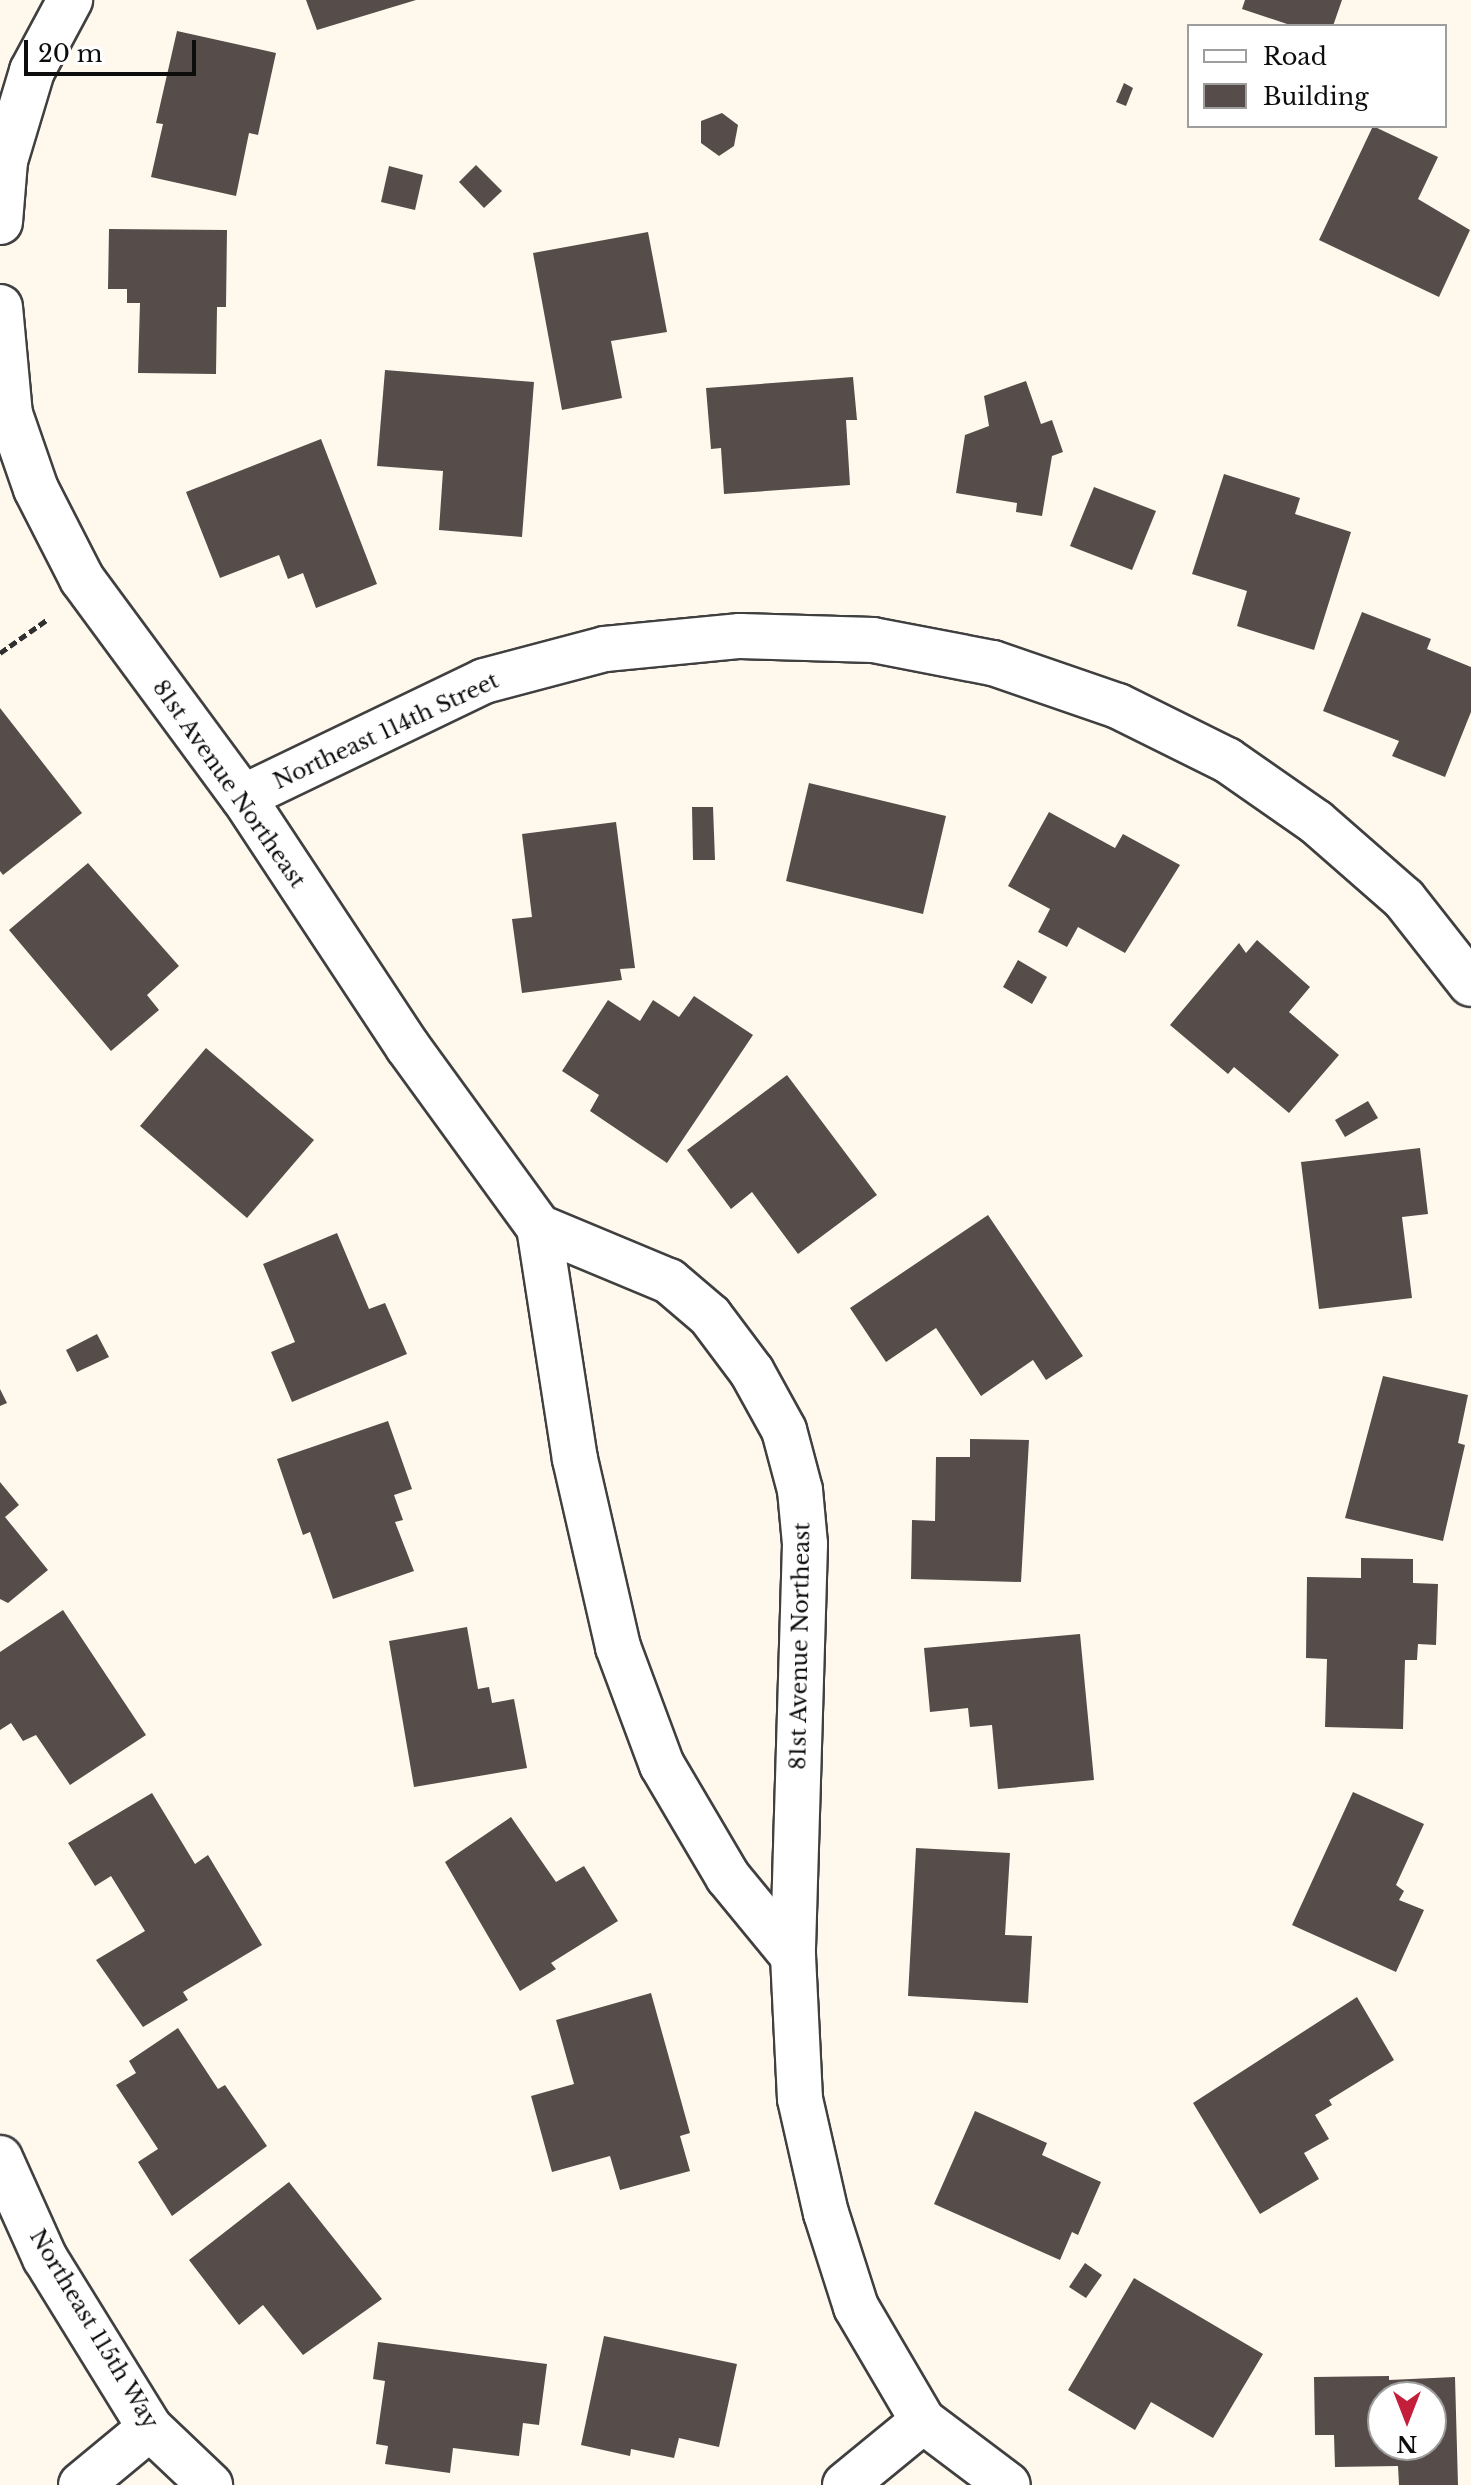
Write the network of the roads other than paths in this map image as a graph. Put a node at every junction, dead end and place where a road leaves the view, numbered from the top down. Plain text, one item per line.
1 (70, 0) edge
2 (2, 161) edge
3 (0, 222) edge
4 (0, 307) edge
5 (243, 797) junction
6 (1471, 984) edge
7 (539, 1227) junction
8 (793, 1956) junction
9 (0, 2158) edge
10 (923, 2421) junction
11 (150, 2428) junction
12 (81, 2485) edge
13 (210, 2485) edge
14 (845, 2485) edge
15 (1008, 2485) edge

1 - 2 street
2 - 3 street
4 - 5 street, 81st Avenue Northeast
5 - 6 street, Northeast 114th Street
5 - 7 street, 81st Avenue Northeast
7 - 8 street, 81st Avenue Northeast
7 - 8 street, 81st Avenue Northeast
8 - 10 street, 81st Avenue Northeast
9 - 11 street, Northeast 115th Way
10 - 14 street
10 - 15 street
11 - 12 street
11 - 13 street, Northeast 115th Way

